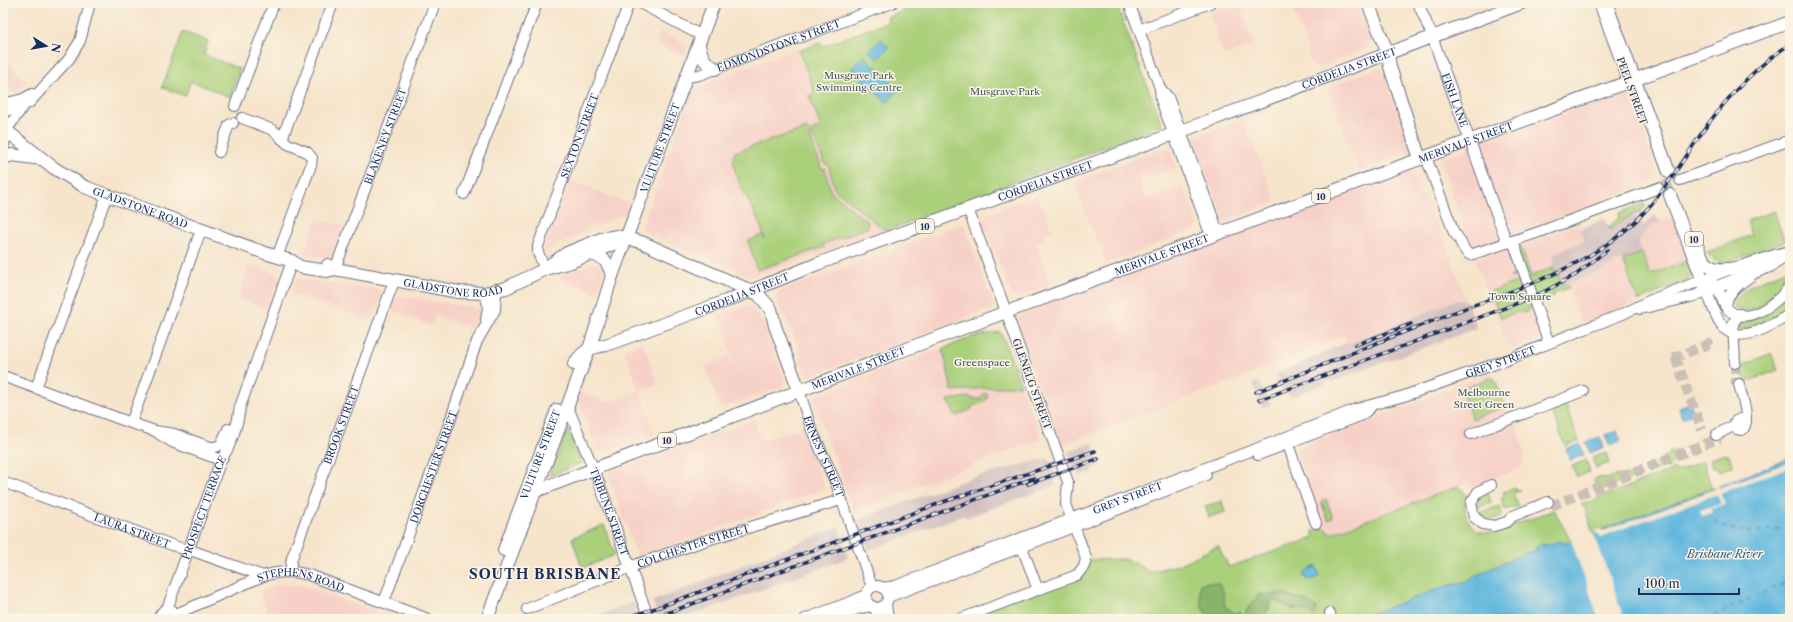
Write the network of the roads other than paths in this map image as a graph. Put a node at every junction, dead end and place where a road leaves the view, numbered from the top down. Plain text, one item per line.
1 (90, 3) edge
2 (274, 3) edge
3 (333, 3) edge
4 (435, 3) edge
5 (537, 3) edge
6 (629, 3) edge
7 (640, 3) edge
8 (714, 3) edge
9 (891, 3) edge
10 (1129, 3) edge
11 (1210, 3) edge
12 (1368, 3) edge
13 (1418, 3) edge
14 (1522, 3) edge
15 (1599, 3) edge
16 (1606, 3) edge
17 (1790, 22) edge
18 (1139, 30) junction
19 (1432, 37) junction
20 (700, 41) junction
21 (1388, 54) junction
22 (715, 69) junction
23 (687, 77) junction
24 (1632, 82) junction
25 (42, 88) junction
26 (5, 101) edge
27 (24, 105) junction
28 (235, 106) dead end
29 (3, 112) edge
30 (242, 118) dead end
31 (233, 123) dead end
32 (4, 131) edge
33 (1177, 132) junction
34 (282, 139) junction
35 (1790, 140) edge
36 (1470, 141) junction
37 (3, 148) edge
38 (220, 152) dead end
39 (3, 158) edge
40 (1423, 158) junction
41 (42, 159) junction
42 (1664, 180) joint
43 (1675, 188) junction
44 (464, 194) dead end
45 (107, 195) junction
46 (968, 209) junction
47 (201, 230) junction
48 (1218, 234) junction
49 (627, 238) junction
50 (1510, 242) junction
51 (1790, 253) edge
52 (590, 254) junction
53 (277, 257) junction
54 (292, 262) junction
55 (1732, 268) junction
56 (335, 269) junction
57 (545, 269) junction
58 (1759, 270) junction
59 (612, 276) junction
60 (394, 281) junction
61 (1709, 286) junction
62 (1790, 286) edge
63 (749, 291) junction
64 (491, 292) junction
65 (605, 293) junction
66 (1686, 298) junction
67 (1726, 307) junction
68 (1006, 312) junction
69 (1627, 312) junction
70 (1740, 314) junction
71 (1790, 314) edge
72 (1722, 325) junction
73 (595, 328) junction
74 (1734, 334) junction
75 (1748, 334) junction
76 (1549, 343) junction
77 (608, 344) junction
78 (589, 349) junction
79 (574, 364) junction
80 (3, 376) edge
81 (1737, 384) tunnel mouth
82 (36, 388) junction
83 (799, 390) junction
84 (1583, 392) dead end
85 (567, 405) junction
86 (240, 407) junction
87 (131, 423) junction
88 (155, 431) junction
89 (1471, 434) dead end
90 (1718, 436) tunnel mouth
91 (1287, 440) junction
92 (221, 460) junction
93 (593, 468) junction
94 (3, 482) edge
95 (1491, 486) dead end
96 (536, 491) junction
97 (841, 500) junction
98 (1550, 504) tunnel mouth
99 (1316, 522) dead end
100 (1073, 523) junction
101 (1022, 547) junction
102 (187, 550) junction
103 (631, 568) junction
104 (290, 571) junction
105 (263, 576) junction
106 (1038, 590) junction
107 (869, 591) junction
108 (885, 596) junction
109 (384, 602) junction
110 (873, 607) junction
111 (527, 609) dead end
112 (173, 614) edge
113 (160, 619) edge
114 (428, 619) edge
115 (479, 619) edge
116 (487, 619) edge
117 (649, 619) edge
118 (805, 619) edge
119 (831, 619) edge
120 (880, 619) edge
121 (888, 619) edge
122 (960, 619) edge

1 - 25 street
2 - 28 street
3 - 34 street
4 - 56 street, BLAKENEY STREET
5 - 44 street
6 - 57 street, SEXTON STREET
7 - 20 street
8 - 20 main road, VULTURE STREET
9 - 22 street, EDMONDSTONE STREET
10 - 18 street
11 - 18 street
12 - 21 main road
13 - 19 street, FISH LANE
14 - 19 main road, CORDELIA STREET / 10
15 - 24 street, PEEL STREET
16 - 24 main road, PEEL STREET
17 - 24 main road, MERIVALE STREET
18 - 33 street
19 - 21 main road, CORDELIA STREET / 10
19 - 36 street, FISH LANE
20 - 22 main road
20 - 23 main road, VULTURE STREET
21 - 33 main road, CORDELIA STREET / 10
21 - 40 main road
22 - 23 street, EDMONDSTONE STREET
23 - 49 main road, VULTURE STREET
24 - 36 main road, MERIVALE STREET / 10
24 - 42 main road, PEEL STREET
25 - 26 street
25 - 27 street
27 - 29 street
27 - 32 street
30 - 34 street
31 - 38 street
32 - 37 street
32 - 41 main road, GLADSTONE ROAD
33 - 46 main road, CORDELIA STREET / 10
33 - 48 street
34 - 53 street
35 - 43 street
36 - 40 main road, MERIVALE STREET / 10
36 - 50 street, FISH LANE
39 - 41 main road
40 - 48 main road, MERIVALE STREET / 10
40 - 50 street
41 - 45 main road, GLADSTONE ROAD
42 - 50 street
43 - 55 main road, 10
43 - 61 main road, 10
45 - 47 main road, GLADSTONE ROAD
45 - 82 street
46 - 63 main road, CORDELIA STREET / 10
46 - 68 street, GLENELG STREET
47 - 53 main road, GLADSTONE ROAD
47 - 87 street
48 - 68 main road, MERIVALE STREET / 10
49 - 52 main road, GLADSTONE ROAD
49 - 57 main road, GLADSTONE ROAD
49 - 59 main road, VULTURE STREET
49 - 63 main road, ERNEST STREET
50 - 76 street, FISH LANE
51 - 55 main road, GREY STREET / 10
51 - 58 main road, GREY STREET / 10
52 - 57 main road, GLADSTONE ROAD
52 - 59 main road
53 - 54 main road, GLADSTONE ROAD
54 - 56 main road, GLADSTONE ROAD
54 - 86 street, PROSPECT TERRACE
55 - 61 street, GREY STREET
56 - 60 main road, GLADSTONE ROAD
57 - 64 main road, GLADSTONE ROAD
58 - 61 main road, GREY STREET / 10
58 - 67 street
59 - 65 main road, VULTURE STREET
60 - 64 main road, GLADSTONE ROAD
60 - 104 street, BROOK STREET
61 - 66 street, GREY STREET
61 - 67 street
61 - 69 street, GREY STREET
61 - 72 street
62 - 70 street
63 - 77 main road, CORDELIA STREET / 10
63 - 83 main road, ERNEST STREET
64 - 109 street, DORCHESTER STREET
65 - 73 main road, VULTURE STREET
65 - 79 main road, VULTURE STREET
66 - 69 street, GREY STREET
66 - 72 street
67 - 70 street
68 - 83 main road, MERIVALE STREET / 10
68 - 100 street, GLENELG STREET
69 - 76 street, GREY STREET
70 - 74 street
71 - 75 street
72 - 74 street
73 - 77 main road
73 - 78 main road, VULTURE STREET
74 - 75 street
74 - 75 street
76 - 91 street, GREY STREET
77 - 78 main road, CORDELIA STREET / 10
78 - 79 main road, CORDELIA STREET / 10
78 - 85 main road, VULTURE STREET
79 - 115 main road, VULTURE STREET / 10
80 - 82 street
81 - 90 street
82 - 87 street
83 - 93 main road, MERIVALE STREET / 10
83 - 97 street, ERNEST STREET
84 - 89 street
85 - 93 street, TRIBUNE STREET
85 - 96 main road, VULTURE STREET
86 - 88 street, PROSPECT TERRACE
86 - 92 street, PROSPECT TERRACE
87 - 88 street
88 - 92 street
91 - 99 street
91 - 100 street, GREY STREET
92 - 102 street, PROSPECT TERRACE
93 - 96 main road, MERIVALE STREET / 10
93 - 103 street, TRIBUNE STREET
94 - 102 street, LAURA STREET
95 - 98 street
96 - 116 main road, VULTURE STREET
97 - 103 street, COLCHESTER STREET
97 - 107 street, ERNEST STREET
100 - 101 street, GREY STREET
100 - 106 street, GLENELG STREET
100 - 108 street, GREY STREET
101 - 106 street
101 - 108 street, GREY STREET
102 - 105 street, LAURA STREET
102 - 112 street, PROSPECT TERRACE
103 - 111 street, COLCHESTER STREET
103 - 117 street, TRIBUNE STREET
104 - 105 street, STEPHENS ROAD
104 - 109 street, STEPHENS ROAD
105 - 112 street, STEPHENS ROAD
106 - 122 street
107 - 108 street
107 - 110 street
107 - 118 street
108 - 110 street
108 - 121 street
109 - 114 street, STEPHENS ROAD
110 - 119 street
110 - 120 street
112 - 113 street, PROSPECT TERRACE

